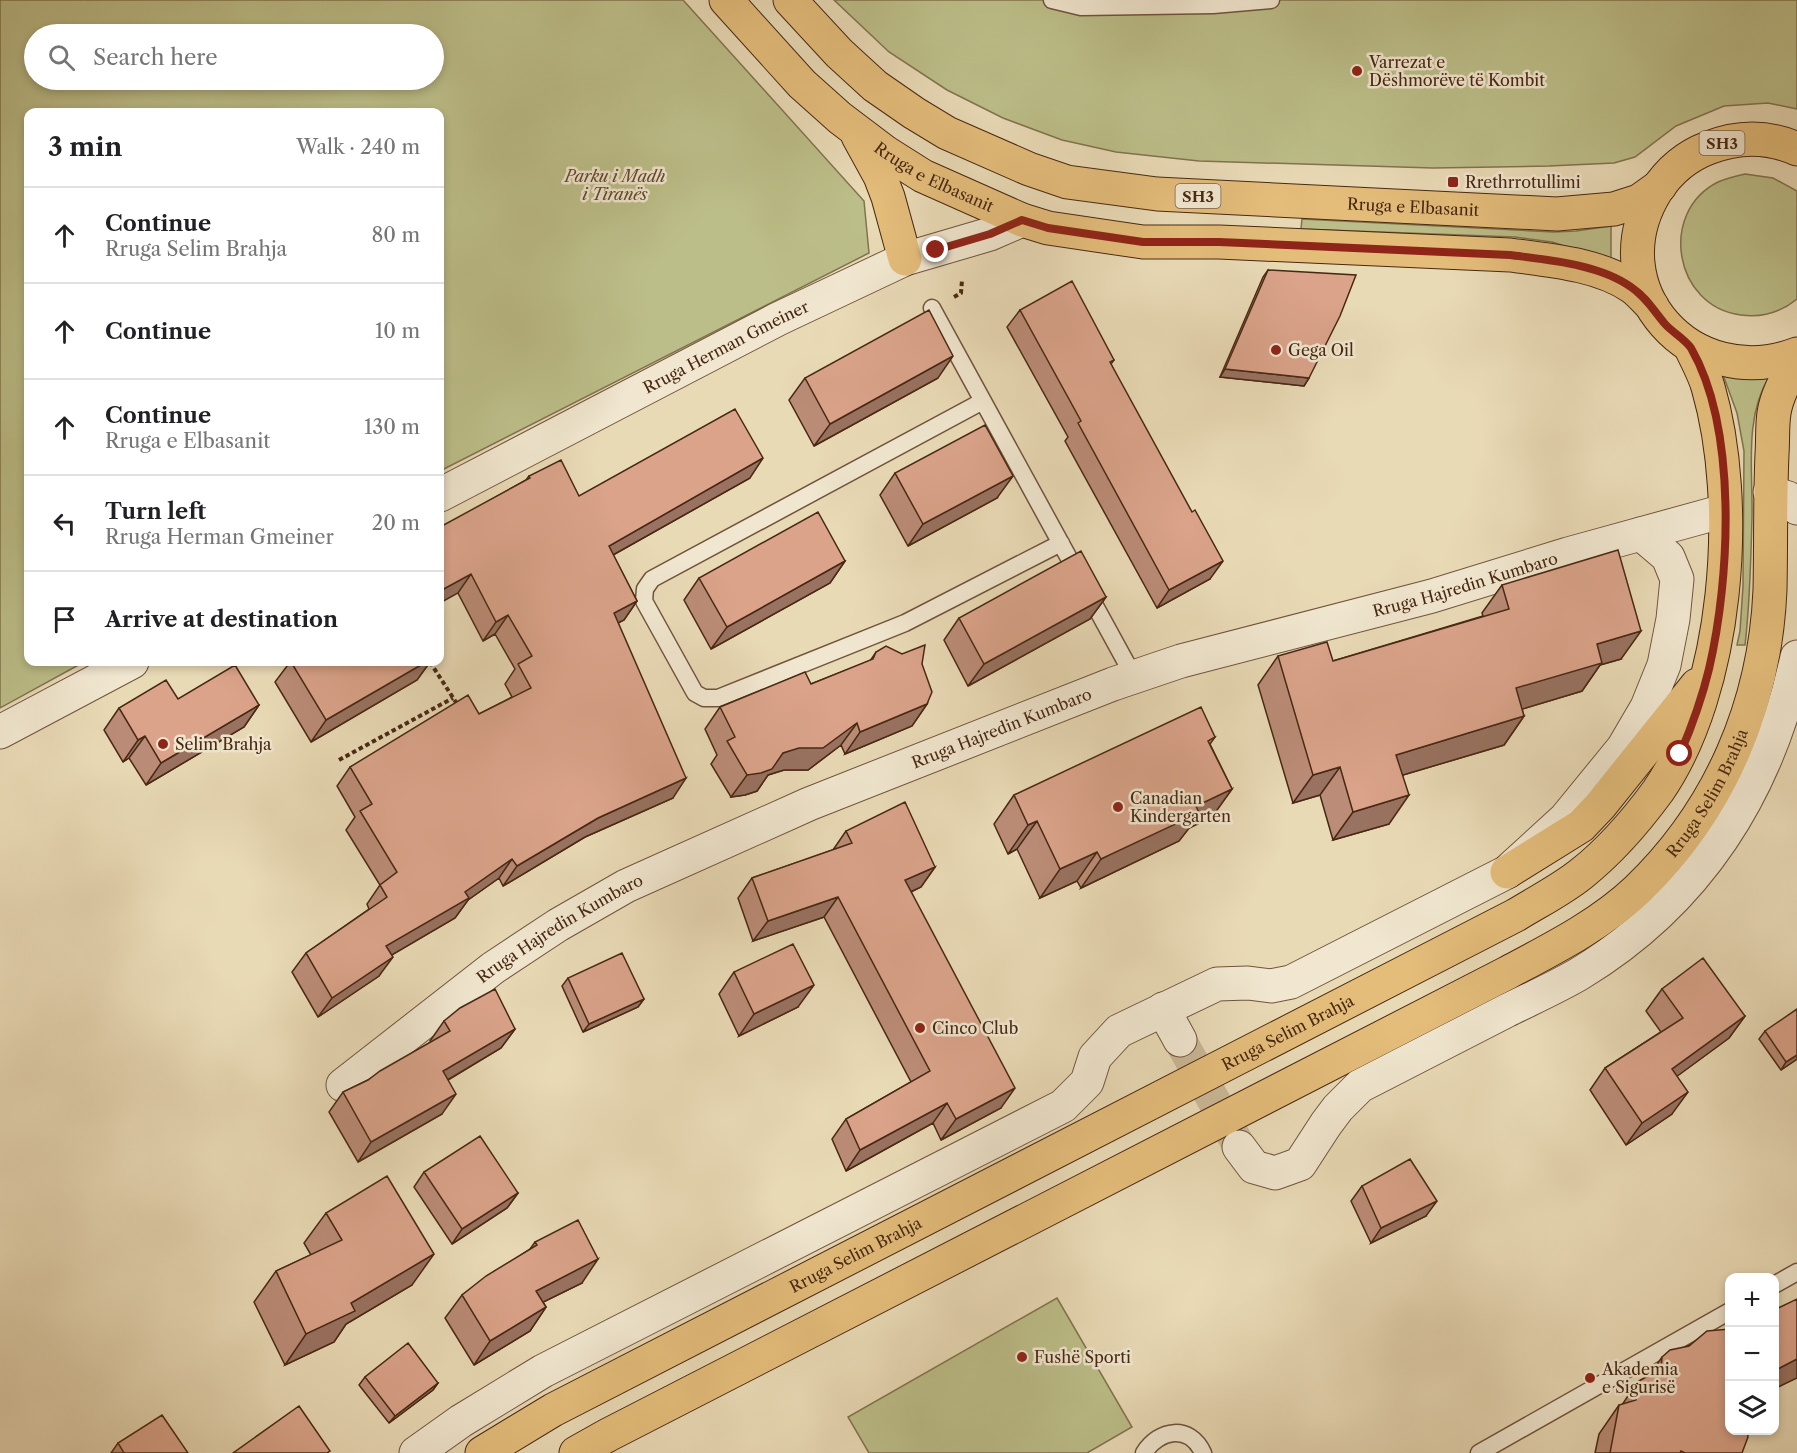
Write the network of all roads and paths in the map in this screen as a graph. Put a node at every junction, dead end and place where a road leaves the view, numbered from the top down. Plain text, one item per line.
1 (726, 0) edge
2 (789, 0) edge
3 (1052, 0) edge
4 (1271, 0) edge
5 (854, 129) junction
6 (1797, 149) edge
7 (1660, 186) junction
8 (1022, 220) junction
9 (905, 259) junction
10 (962, 280) dead end
11 (961, 293) dead end
12 (1652, 306) junction
13 (932, 308) dead end
14 (1690, 346) junction
15 (1797, 354) edge
16 (1797, 359) edge
17 (983, 401) junction
18 (1797, 472) edge
19 (444, 493) edge
20 (1784, 500) edge
21 (1724, 511) junction
22 (1641, 534) junction
23 (1062, 543) junction
24 (1797, 657) edge
25 (124, 666) edge
26 (433, 666) edge
27 (1709, 669) junction
28 (1134, 677) junction
29 (453, 698) junction
30 (459, 708) edge
31 (0, 732) edge
32 (339, 760) dead end
33 (1507, 872) junction
34 (1162, 1009) junction
35 (1180, 1040) tunnel mouth
36 (343, 1085) dead end
37 (1239, 1147) tunnel mouth
38 (1797, 1272) edge
39 (1779, 1282) edge
40 (1725, 1314) edge
41 (416, 1453) edge
42 (482, 1453) edge
43 (576, 1453) edge
44 (1144, 1453) edge
45 (1203, 1453) edge
46 (1479, 1453) edge

1 - 5 main road, Rruga e Elbasanit / SH3
2 - 7 main road, Rruga e Elbasanit / SH3
3 - 4 lane
5 - 8 main road, Rruga e Elbasanit / SH3
5 - 9 main road
6 - 7 main road, SH3
7 - 12 main road, SH3
8 - 9 street, Rruga Herman Gmeiner
8 - 12 main road, Rruga e Elbasanit / SH3
9 - 19 street, Rruga Herman Gmeiner
10 - 11 path
12 - 14 main road, SH3
13 - 17 lane
14 - 15 main road, SH3
14 - 21 main road, Rruga Selim Brahja
16 - 20 main road, Rruga Selim Brahja
17 - 23 lane
17 - 23 lane
18 - 20 main road
20 - 43 main road, Rruga Selim Brahja
21 - 22 street, Rruga Hajredin Kumbaro
21 - 27 main road, Rruga Selim Brahja
22 - 28 street, Rruga Hajredin Kumbaro
22 - 33 street
23 - 28 lane
24 - 37 street, Rruga Selim Brahja
25 - 31 street
26 - 29 path
27 - 33 main road
27 - 42 main road, Rruga Selim Brahja
28 - 36 street, Rruga Hajredin Kumbaro
29 - 30 path
29 - 32 path
33 - 34 street
34 - 35 street
34 - 41 street
38 - 39 lane
40 - 46 lane
44 - 45 lane

